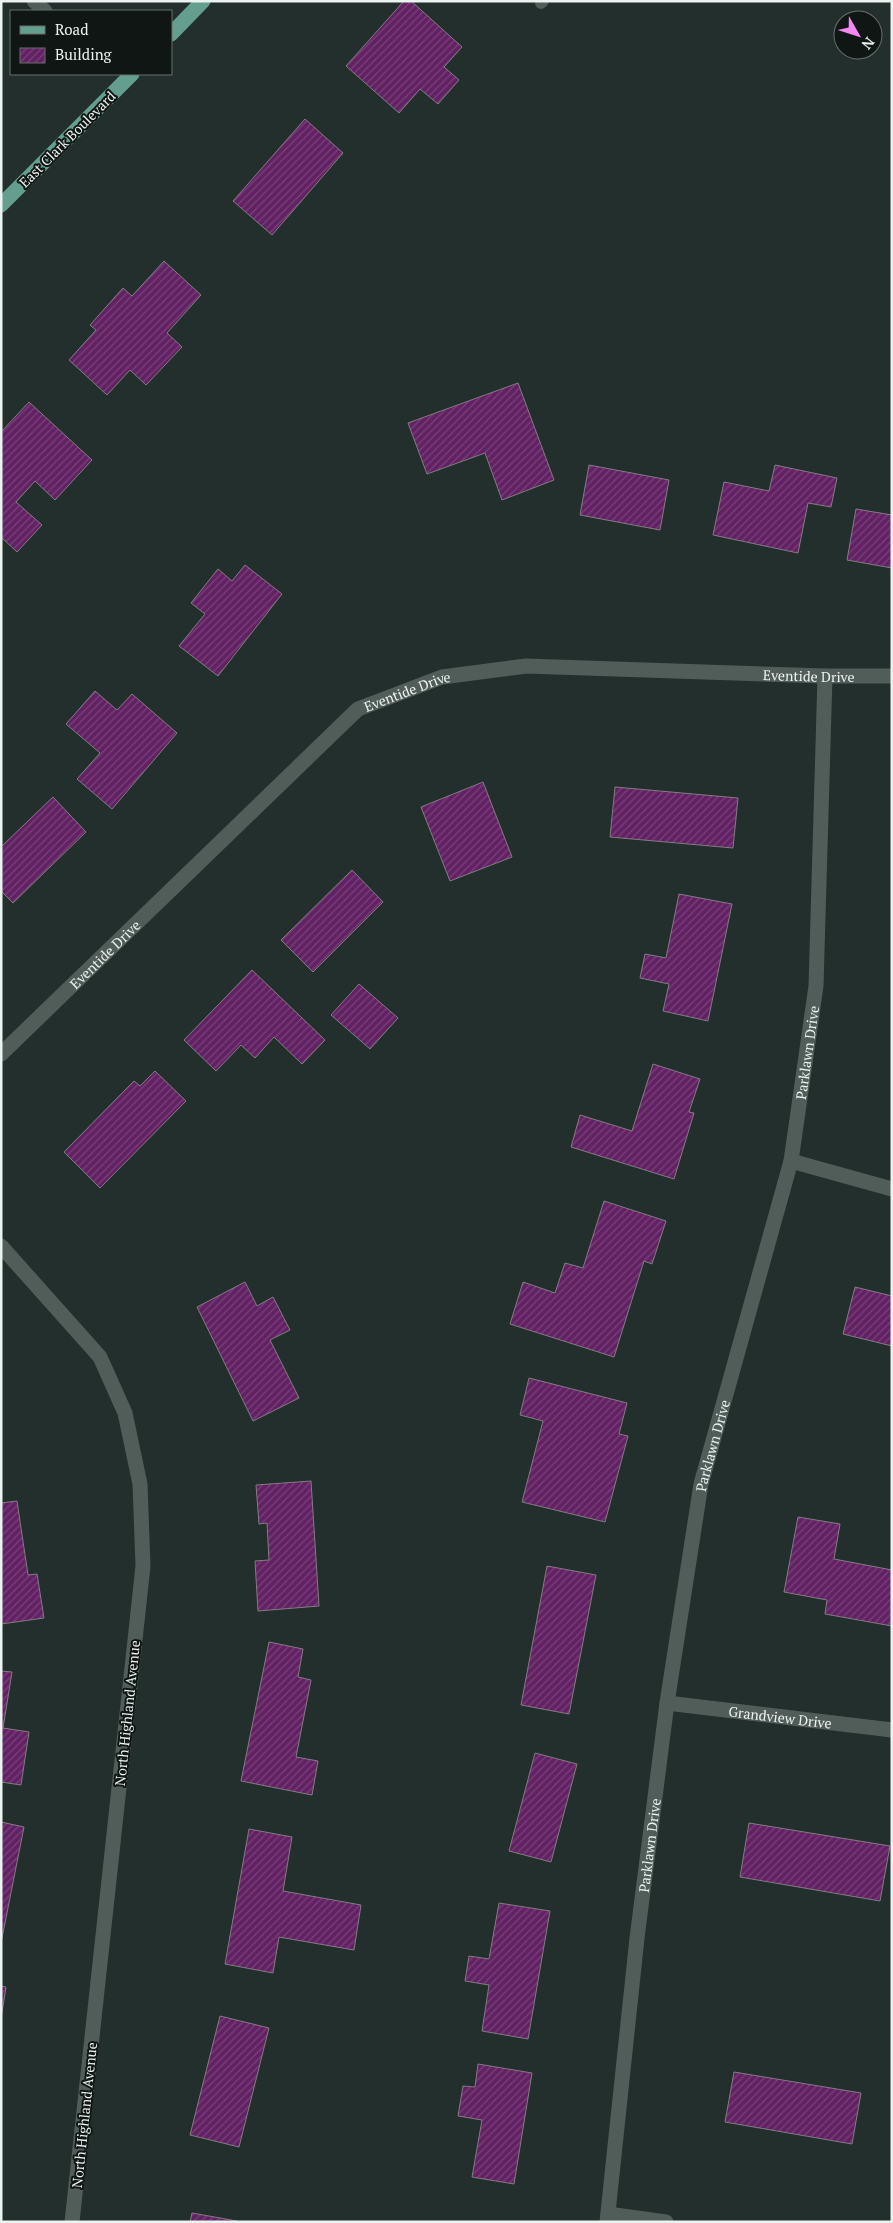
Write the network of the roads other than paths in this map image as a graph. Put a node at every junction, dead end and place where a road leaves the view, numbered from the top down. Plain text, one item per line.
1 (34, 1) edge
2 (203, 1) edge
3 (45, 10) edge
4 (172, 33) edge
5 (126, 76) edge
6 (1, 205) edge
7 (825, 676) junction
8 (892, 676) edge
9 (1, 1054) edge
10 (791, 1161) junction
11 (892, 1188) edge
12 (1, 1246) edge
13 (667, 1703) junction
14 (892, 1730) edge
15 (608, 2218) edge
16 (72, 2222) edge
17 (666, 2222) edge

1 - 3 street
2 - 4 main road
5 - 6 main road, East Clark Boulevard
7 - 8 street, Eventide Drive
7 - 9 street, Eventide Drive
7 - 10 street, Parklawn Drive
10 - 11 street
10 - 13 street, Parklawn Drive
12 - 16 street, North Highland Avenue
13 - 14 street, Grandview Drive
13 - 15 street, Parklawn Drive
15 - 17 street

